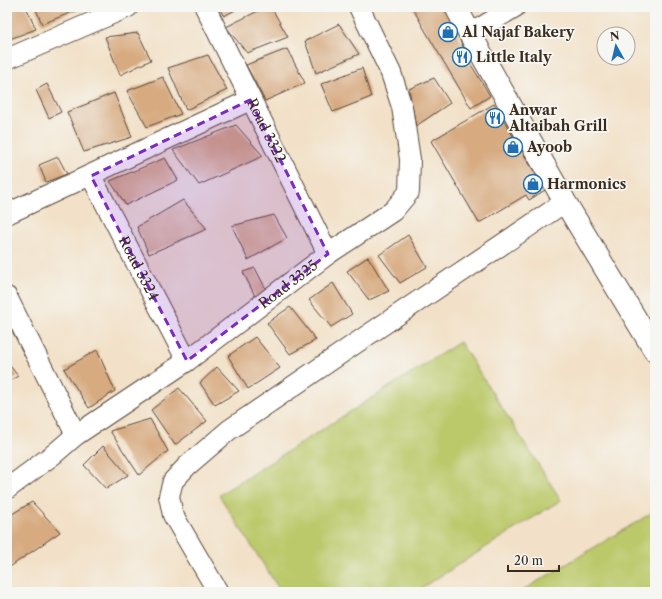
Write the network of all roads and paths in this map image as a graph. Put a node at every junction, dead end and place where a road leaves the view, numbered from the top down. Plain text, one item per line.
1 (128, 7) edge
2 (205, 7) edge
3 (359, 7) edge
4 (456, 7) edge
5 (515, 7) edge
6 (470, 34) junction
7 (7, 60) edge
8 (250, 100) junction
9 (91, 176) junction
10 (565, 202) junction
11 (7, 214) edge
12 (328, 254) junction
13 (7, 297) edge
14 (655, 351) edge
15 (187, 361) junction
16 (76, 435) junction
17 (7, 489) edge
18 (218, 592) edge

1 - 7 street
2 - 8 street, Road 3322
3 - 12 street, Road 3325
4 - 6 street
5 - 6 street
6 - 10 street
8 - 9 street
8 - 12 street, Road 3322
9 - 11 street
9 - 15 street, Road 3324
10 - 14 street
10 - 18 street
12 - 15 street, Road 3325
13 - 16 street
15 - 16 street, Road 3325
16 - 17 street, Road 3325

